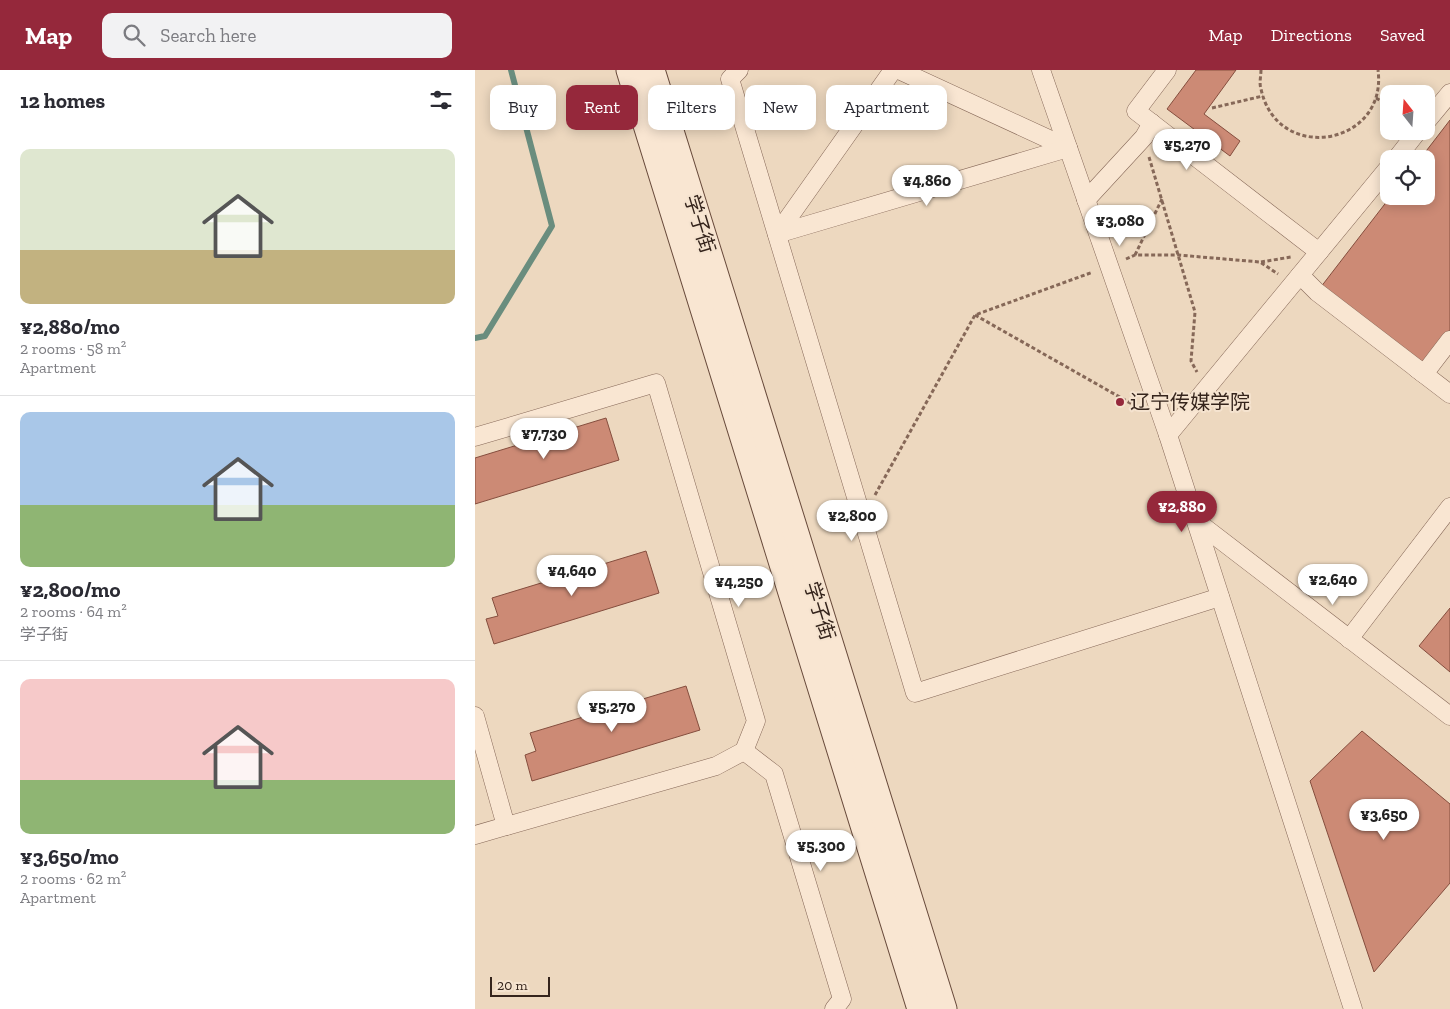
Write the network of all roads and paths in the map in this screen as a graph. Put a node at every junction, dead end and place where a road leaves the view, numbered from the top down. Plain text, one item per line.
1 (629, 70) edge
2 (652, 70) edge
3 (739, 70) edge
4 (893, 70) edge
5 (899, 70) edge
6 (1041, 70) edge
7 (1167, 70) edge
8 (1261, 70) edge
9 (1378, 70) edge
10 (1450, 93) edge
11 (1263, 96) junction
12 (1376, 98) junction
13 (1380, 100) edge
14 (1212, 108) dead end
15 (1435, 111) edge
16 (1148, 130) junction
17 (1412, 140) edge
18 (1068, 148) junction
19 (1403, 150) edge
20 (1380, 178) edge
21 (1162, 199) junction
22 (1087, 200) junction
23 (777, 234) junction
24 (1319, 252) junction
25 (1178, 255) junction
26 (1109, 266) junction
27 (1297, 279) junction
28 (975, 315) junction
29 (1450, 340) edge
30 (1416, 368) junction
31 (1206, 389) junction
32 (1450, 394) edge
33 (1166, 428) junction
34 (475, 437) edge
35 (1450, 507) edge
36 (862, 517) junction
37 (1196, 521) junction
38 (1220, 597) junction
39 (1349, 639) junction
40 (475, 716) edge
41 (1450, 716) edge
42 (744, 751) junction
43 (506, 826) junction
44 (475, 836) edge
45 (834, 1009) edge
46 (920, 1009) edge
47 (944, 1009) edge
48 (1353, 1009) edge

1 - 46 street, 学子街
2 - 47 street, 学子街
3 - 23 street
4 - 23 street
5 - 18 street
6 - 18 street
7 - 16 street
8 - 11 path
9 - 12 path
10 - 15 street
11 - 12 path
11 - 14 path
12 - 13 path
16 - 21 path
16 - 22 street
16 - 24 street
17 - 19 street
18 - 22 street
18 - 23 street
20 - 24 street
21 - 25 path
21 - 25 path
22 - 26 street
23 - 36 street
24 - 27 street
25 - 27 path
25 - 31 path
26 - 28 path
26 - 33 street
27 - 30 street
27 - 31 street
28 - 33 path
28 - 36 path
29 - 30 street
30 - 32 street
31 - 33 street
33 - 37 street
34 - 42 street
35 - 39 street
36 - 38 street
37 - 38 street
37 - 39 street
38 - 48 street
39 - 41 street
40 - 43 street
42 - 43 street
42 - 45 street
43 - 44 street

